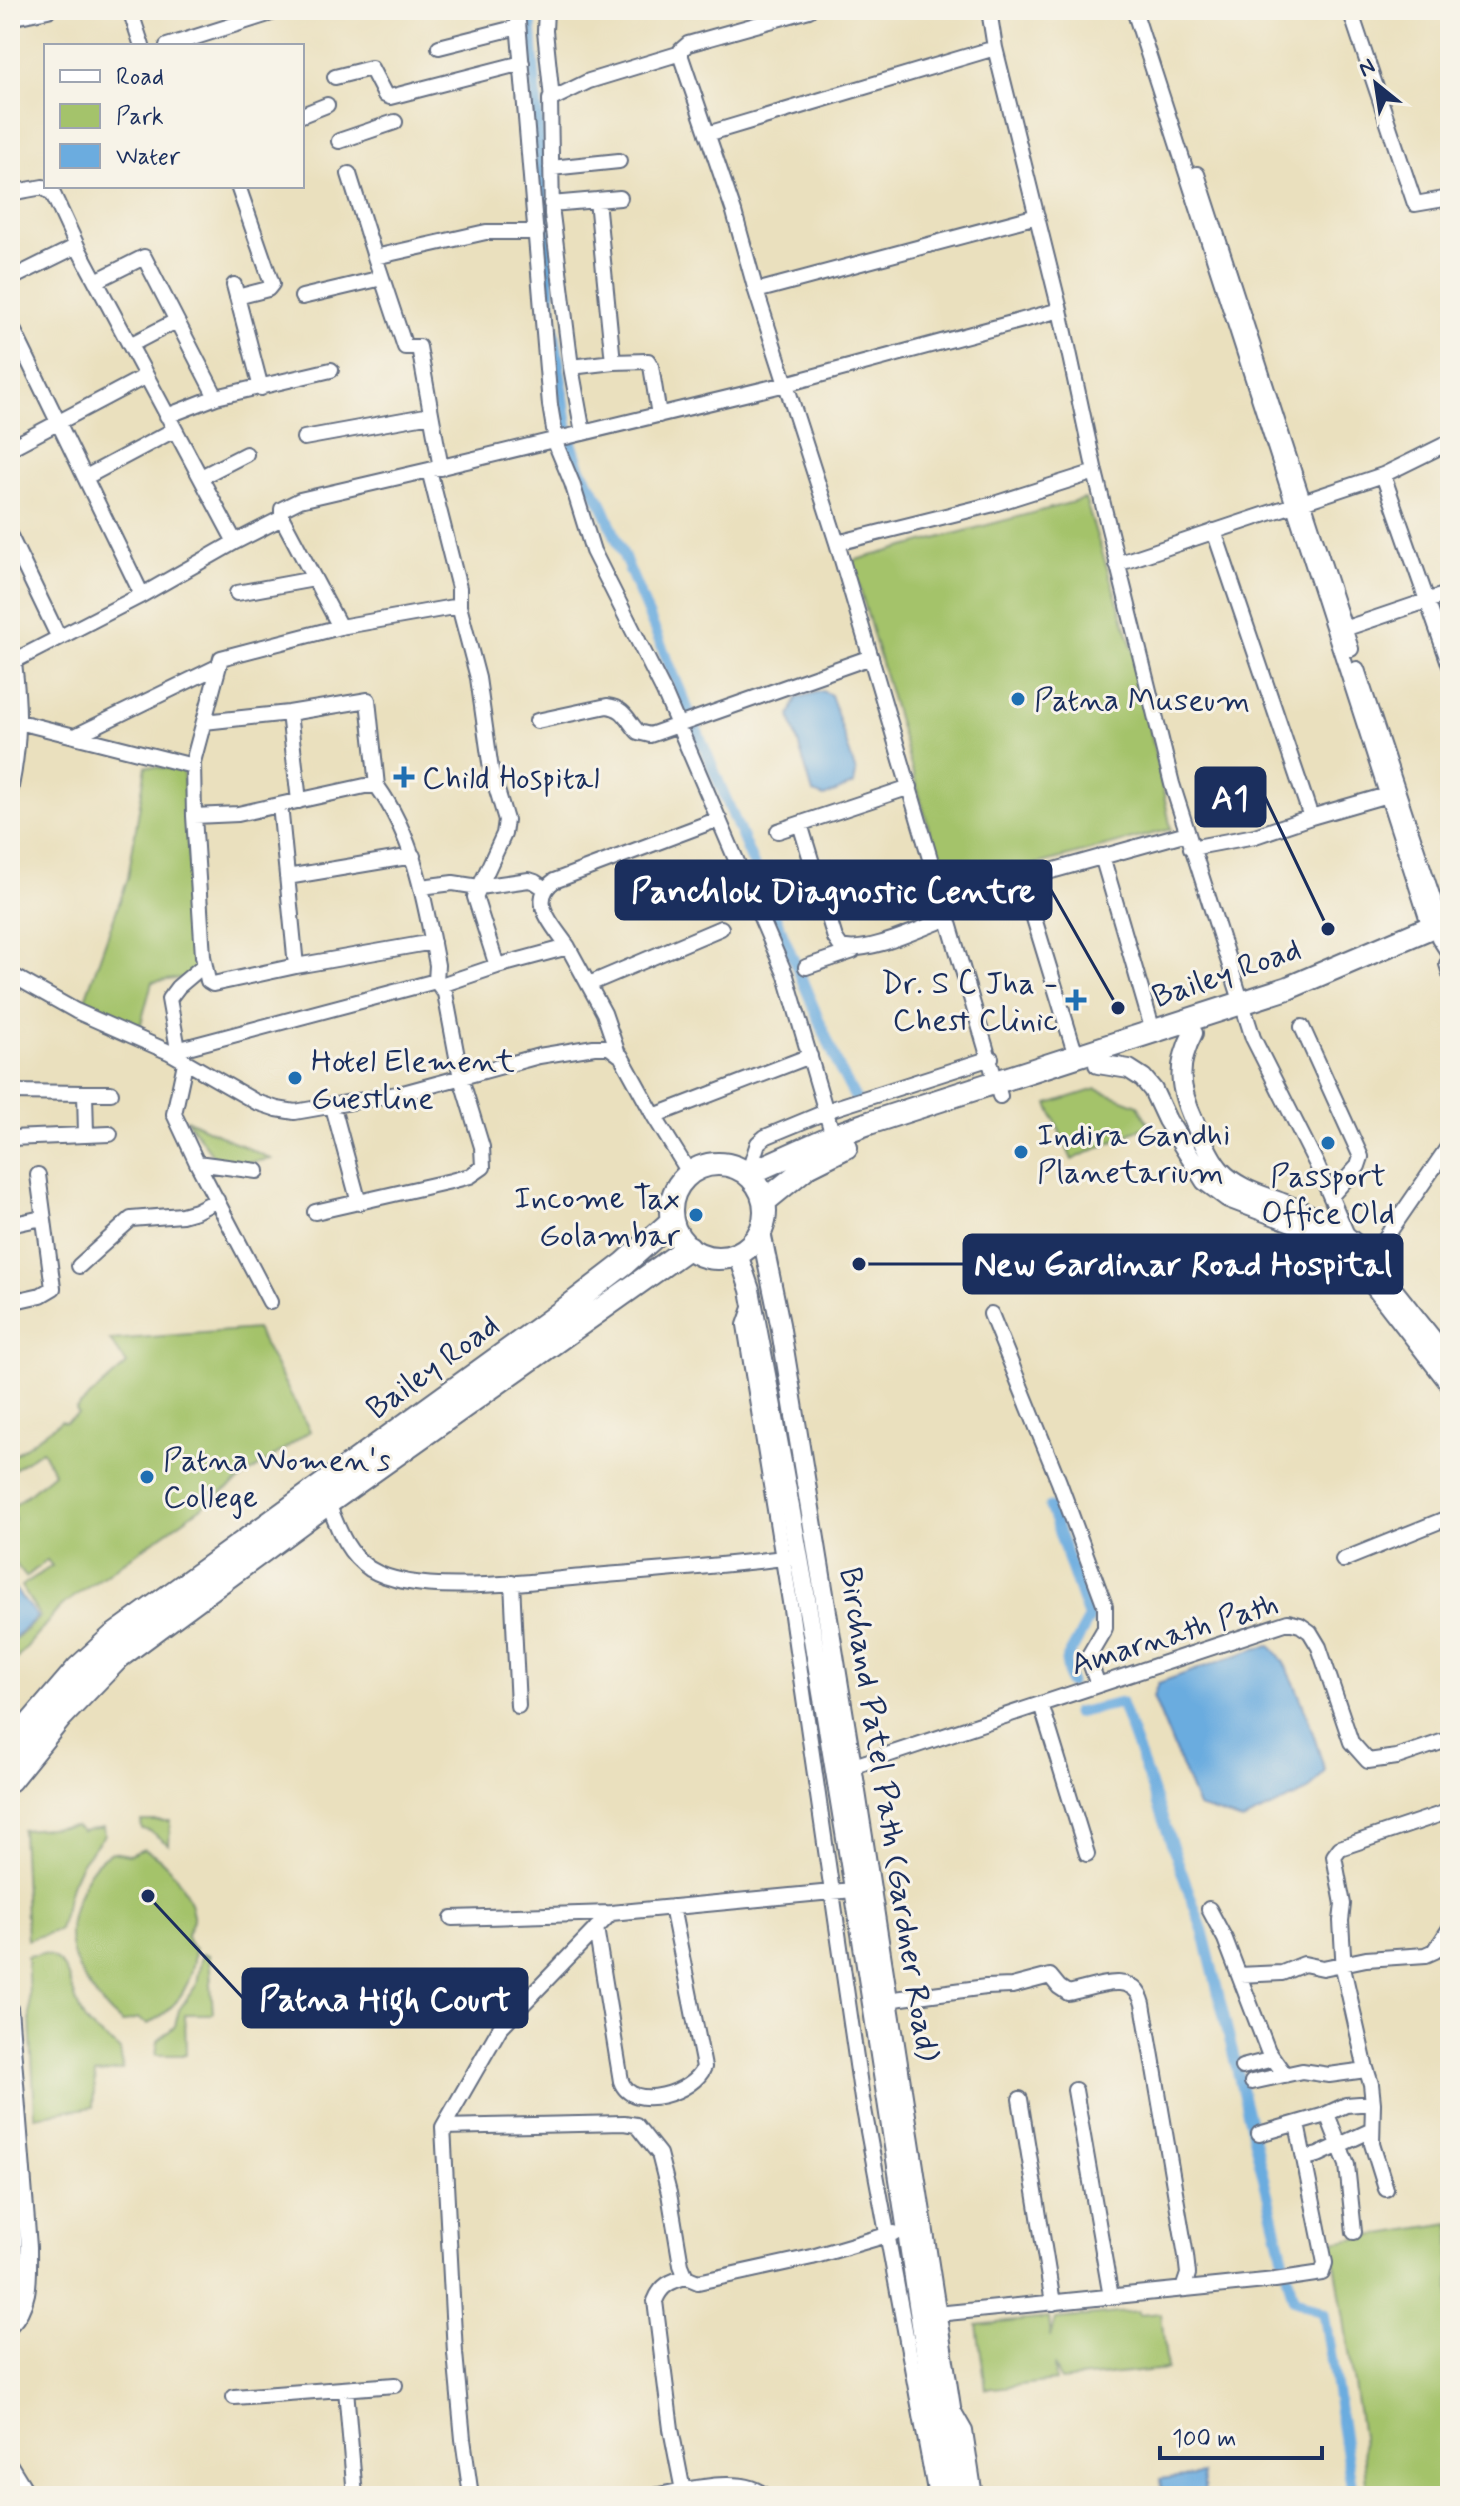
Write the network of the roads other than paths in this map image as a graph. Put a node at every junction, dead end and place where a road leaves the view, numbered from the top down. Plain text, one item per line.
1 (48, 10) edge
2 (281, 10) edge
3 (517, 10) edge
4 (546, 10) edge
5 (809, 10) edge
6 (989, 10) edge
7 (1134, 10) edge
8 (1143, 10) edge
9 (1350, 10) edge
10 (135, 11) edge
11 (10, 18) edge
12 (518, 27) junction
13 (142, 44) edge
14 (173, 44) edge
15 (439, 47) dead end
16 (995, 48) junction
17 (681, 53) junction
18 (522, 63) junction
19 (335, 77) dead end
20 (540, 101) junction
21 (327, 105) dead end
22 (1170, 107) junction
23 (304, 114) edge
24 (395, 122) dead end
25 (707, 134) junction
26 (339, 141) dead end
27 (619, 161) dead end
28 (551, 168) junction
29 (349, 174) dead end
30 (44, 187) edge
31 (53, 188) edge
32 (239, 188) edge
33 (10, 193) edge
34 (620, 198) dead end
35 (1450, 198) edge
36 (597, 200) junction
37 (551, 204) junction
38 (1037, 216) junction
39 (537, 232) junction
40 (77, 246) junction
41 (375, 257) junction
42 (382, 278) junction
43 (10, 279) edge
44 (96, 281) junction
45 (756, 291) junction
46 (302, 297) dead end
47 (1060, 310) junction
48 (176, 321) junction
49 (10, 323) edge
50 (130, 345) junction
51 (613, 362) junction
52 (571, 367) junction
53 (331, 370) dead end
54 (146, 376) junction
55 (786, 384) junction
56 (261, 388) junction
57 (216, 397) junction
58 (431, 415) junction
59 (659, 415) junction
60 (167, 416) junction
61 (60, 421) junction
62 (174, 430) junction
63 (581, 434) junction
64 (304, 438) dead end
65 (558, 439) junction
66 (1450, 442) edge
67 (10, 448) edge
68 (246, 454) dead end
69 (435, 469) junction
70 (1095, 472) junction
71 (1383, 475) junction
72 (86, 477) junction
73 (201, 477) junction
74 (1299, 504) junction
75 (282, 518) junction
76 (1214, 531) junction
77 (10, 536) edge
78 (235, 542) junction
79 (837, 543) junction
80 (1117, 564) junction
81 (314, 579) junction
82 (237, 593) dead end
83 (1450, 593) edge
84 (142, 595) junction
85 (1428, 601) junction
86 (459, 606) junction
87 (340, 627) junction
88 (1341, 634) junction
89 (59, 638) junction
90 (871, 657) junction
91 (12, 662) edge
92 (219, 666) junction
93 (1450, 666) edge
94 (289, 713) junction
95 (537, 721) dead end
96 (19, 722) junction
97 (204, 722) junction
98 (682, 725) junction
99 (75, 736) junction
100 (193, 766) junction
101 (377, 786) junction
102 (910, 787) junction
103 (10, 792) edge
104 (1393, 794) junction
105 (299, 801) junction
106 (280, 805) junction
107 (194, 816) junction
108 (1311, 817) junction
109 (719, 819) junction
110 (800, 824) junction
111 (778, 831) dead end
112 (1187, 833) junction
113 (1191, 848) junction
114 (413, 856) junction
115 (1102, 856) junction
116 (287, 877) junction
117 (1022, 879) junction
118 (421, 887) junction
119 (479, 887) junction
120 (544, 888) junction
121 (944, 901) junction
122 (949, 918) junction
123 (721, 928) dead end
124 (1444, 936) edge
125 (433, 942) junction
126 (568, 947) junction
127 (853, 951) junction
128 (204, 965) junction
129 (296, 966) junction
130 (497, 966) junction
131 (806, 967) dead end
132 (10, 974) edge
133 (1450, 974) edge
134 (438, 983) junction
135 (589, 984) junction
136 (1243, 1010) junction
137 (1302, 1027) dead end
138 (1153, 1031) junction
139 (1193, 1033) junction
140 (617, 1051) junction
141 (178, 1054) junction
142 (810, 1056) junction
143 (1076, 1056) junction
144 (991, 1058) junction
145 (1098, 1064) junction
146 (461, 1078) junction
147 (999, 1089) junction
148 (10, 1092) edge
149 (85, 1093) junction
150 (111, 1093) dead end
151 (333, 1107) junction
152 (831, 1110) junction
153 (654, 1116) junction
154 (86, 1134) junction
155 (110, 1134) dead end
156 (833, 1136) junction
157 (10, 1138) edge
158 (1450, 1144) edge
159 (197, 1163) junction
160 (257, 1171) dead end
161 (690, 1174) junction
162 (748, 1174) junction
163 (38, 1175) dead end
164 (1331, 1196) junction
165 (217, 1200) junction
166 (765, 1201) junction
167 (359, 1203) junction
168 (315, 1212) dead end
169 (42, 1218) junction
170 (672, 1221) junction
171 (10, 1225) edge
172 (761, 1232) junction
173 (1348, 1237) junction
174 (689, 1247) junction
175 (738, 1254) junction
176 (79, 1266) dead end
177 (1367, 1266) junction
178 (10, 1273) edge
179 (12, 1302) edge
180 (270, 1302) dead end
181 (991, 1314) dead end
182 (1450, 1361) edge
183 (1450, 1384) edge
184 (328, 1503) junction
185 (1450, 1517) edge
186 (800, 1556) junction
187 (1343, 1560) dead end
188 (512, 1582) junction
189 (1098, 1685) junction
190 (1041, 1704) junction
191 (518, 1706) dead end
192 (1450, 1739) edge
193 (10, 1747) edge
194 (844, 1769) junction
195 (10, 1780) edge
196 (1450, 1811) edge
197 (1087, 1854) dead end
198 (853, 1890) junction
199 (831, 1892) junction
200 (672, 1907) junction
201 (1209, 1909) dead end
202 (611, 1913) junction
203 (452, 1918) dead end
204 (596, 1928) junction
205 (1450, 1928) edge
206 (1344, 1965) junction
207 (1239, 1975) junction
208 (887, 2000) junction
209 (10, 2008) edge
210 (1273, 2059) junction
211 (1242, 2067) dead end
212 (1366, 2070) junction
213 (1285, 2075) junction
214 (1252, 2082) dead end
215 (1075, 2090) dead end
216 (1020, 2099) dead end
217 (1373, 2103) junction
218 (1327, 2114) junction
219 (1297, 2124) junction
220 (443, 2127) junction
221 (1372, 2130) junction
222 (1259, 2134) dead end
223 (1340, 2144) junction
224 (1305, 2158) junction
225 (10, 2167) edge
226 (1386, 2189) dead end
227 (1354, 2232) dead end
228 (896, 2233) junction
229 (686, 2277) junction
230 (1183, 2289) junction
231 (1111, 2297) junction
232 (1053, 2303) junction
233 (15, 2310) edge
234 (937, 2314) junction
235 (10, 2326) edge
236 (395, 2385) dead end
237 (346, 2389) junction
238 (234, 2397) dead end
239 (951, 2407) junction
240 (10, 2465) edge
241 (950, 2491) edge
242 (684, 2493) edge
243 (29, 2496) edge
244 (355, 2496) edge
245 (471, 2496) edge
246 (654, 2496) edge
247 (764, 2496) edge
248 (975, 2496) edge

1 - 11 street
2 - 14 street
3 - 12 street
4 - 20 street
5 - 17 street
6 - 16 street
7 - 22 street
8 - 22 street
9 - 35 street
10 - 13 street
12 - 15 street
12 - 18 street
16 - 25 street
16 - 38 street
17 - 20 street
17 - 25 street
18 - 19 street
18 - 20 street
20 - 28 street
20 - 39 street
21 - 23 street
22 - 74 street
24 - 26 street
25 - 45 street
27 - 28 street
28 - 37 street
29 - 41 street
30 - 33 street
31 - 40 street
32 - 56 street
34 - 36 street
36 - 37 street
36 - 51 street
37 - 52 street
38 - 45 street
38 - 47 street
39 - 41 street
39 - 65 street
40 - 43 street
40 - 44 street
41 - 42 street
42 - 46 street
42 - 58 street
44 - 48 street
44 - 50 street
45 - 55 street
47 - 55 street
47 - 70 street
48 - 50 street
48 - 57 street
49 - 61 street
50 - 54 street
51 - 52 street
51 - 59 street
52 - 63 street
53 - 56 street
54 - 60 street
54 - 61 street
55 - 59 street
55 - 79 street
56 - 57 street
57 - 60 street
58 - 64 street
58 - 69 street
59 - 63 street
60 - 62 street
61 - 67 street
61 - 72 street
62 - 72 street
62 - 73 street
63 - 65 street
65 - 69 street
65 - 98 street
66 - 71 street
68 - 73 street
69 - 75 street
69 - 86 street
70 - 79 street
70 - 80 street
71 - 74 street
71 - 85 street
72 - 84 street
73 - 78 street
74 - 76 street
74 - 88 street
75 - 78 street
75 - 81 street
76 - 80 street
76 - 108 street
77 - 89 street
78 - 84 street
79 - 90 street
80 - 112 street
81 - 82 street
81 - 87 street
83 - 85 street
84 - 89 street
85 - 88 street
85 - 93 street
86 - 87 street
86 - 119 street
87 - 92 street
88 - 104 street
89 - 91 street
90 - 98 street
90 - 102 street
91 - 96 street
92 - 97 street
92 - 99 street
94 - 97 street
94 - 101 street
94 - 105 street
95 - 98 street
96 - 99 street
96 - 103 street
97 - 100 street
98 - 109 street
99 - 100 street
100 - 107 street
101 - 105 street
101 - 114 street
102 - 110 street
102 - 121 street
104 - 108 street
104 - 124 street
105 - 106 street
106 - 107 street
106 - 116 street
107 - 128 street
108 - 113 street
109 - 120 street
109 - 142 street
110 - 111 street
110 - 127 street
112 - 113 street
112 - 115 street
113 - 136 street
114 - 116 street
114 - 118 street
115 - 117 street
115 - 138 street
116 - 129 street
117 - 121 street
117 - 143 street
118 - 119 street
118 - 125 street
119 - 120 street
119 - 130 street
120 - 126 street
121 - 122 street
122 - 127 street
122 - 144 street
123 - 135 street
124 - 133 street
124 - 136 highway, Bailey Road
125 - 129 street
125 - 134 street
126 - 130 street
126 - 135 street
127 - 131 street
128 - 129 street
128 - 141 street
130 - 134 street
132 - 141 street
134 - 141 street
134 - 146 street
135 - 140 street
136 - 138 highway, Bailey Road
136 - 139 highway, Bailey Road
136 - 164 street
137 - 164 street
138 - 143 highway, Bailey Road
139 - 145 highway, Bailey Road
139 - 173 main road
140 - 146 street
140 - 153 street
141 - 151 street
141 - 159 street
142 - 152 street
142 - 153 street
143 - 147 highway, Bailey Road
144 - 147 street
144 - 152 street
145 - 147 highway, Bailey Road
145 - 177 main road
146 - 151 street
146 - 167 street
147 - 156 highway, Bailey Road
147 - 166 highway, Bailey Road
148 - 149 street
149 - 150 street
149 - 154 street
151 - 167 street
152 - 156 street
152 - 162 street
153 - 161 street
154 - 155 street
154 - 157 street
156 - 162 highway, Bailey Road
158 - 177 street
159 - 160 street
159 - 165 street
161 - 162 highway
161 - 170 highway
162 - 166 highway
163 - 169 street
164 - 173 street
165 - 176 street
165 - 180 street
166 - 172 highway
167 - 168 street
169 - 171 street
169 - 179 street
170 - 174 highway
170 - 193 highway, Bailey Road
172 - 175 highway
172 - 186 main road, Birchand Patel Path (Gardner Road)
173 - 177 main road
174 - 175 highway
174 - 184 highway
175 - 186 main road, Birchand Patel Path (Gardner Road)
177 - 182 main road
177 - 183 main road
178 - 179 street
181 - 189 street
184 - 188 street
184 - 195 highway
185 - 187 street
186 - 188 street
186 - 194 main road, Birchand Patel Path (Gardner Road)
186 - 199 street
188 - 191 street
189 - 190 street, Amarnath Path
189 - 192 street, Amarnath Path
190 - 194 street, Amarnath Path
190 - 197 street
194 - 198 main road, Birchand Patel Path (Gardner Road)
194 - 208 main road, Birchand Patel Path (Gardner Road)
196 - 206 street
198 - 199 street
198 - 228 main road, Birchand Patel Path (Gardner Road)
199 - 200 street
199 - 228 street
200 - 202 street
200 - 204 street
201 - 207 street
202 - 203 street
202 - 204 street
204 - 220 street
205 - 206 street
206 - 207 street
206 - 212 street
207 - 210 street
208 - 230 street
208 - 234 main road, Birchand Patel Path (Gardner Road)
209 - 233 street
210 - 211 street
210 - 213 street
212 - 213 street
212 - 217 street
213 - 214 street
215 - 231 street
216 - 232 street
217 - 218 street
217 - 221 street
218 - 219 street
218 - 223 street
219 - 222 street
219 - 224 street
220 - 229 street
220 - 245 street
221 - 223 street
221 - 226 street
223 - 224 street
223 - 227 street
224 - 230 street
225 - 233 street
228 - 229 street
228 - 241 main road, Birchand Patel Path (Gardner Road)
229 - 242 street
230 - 231 street
231 - 232 street
232 - 234 street
233 - 235 street
234 - 239 main road, Birchand Patel Path (Gardner Road)
236 - 237 street
237 - 238 street
237 - 244 street
239 - 241 main road, Birchand Patel Path (Gardner Road)
239 - 248 street
240 - 243 street
242 - 246 street
242 - 247 street

